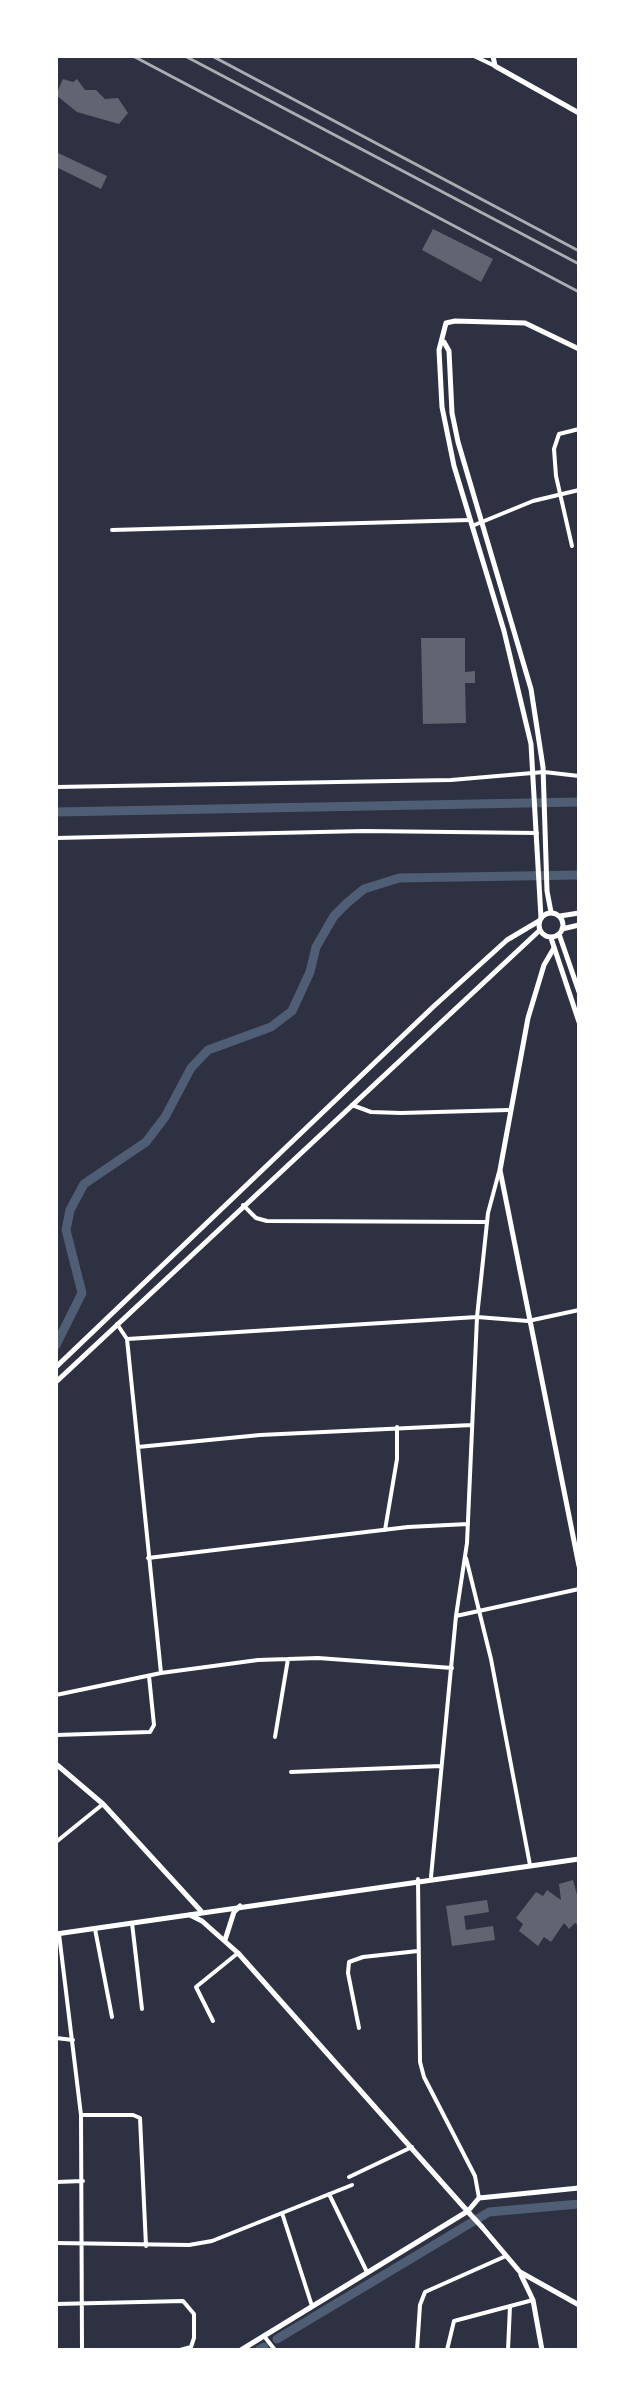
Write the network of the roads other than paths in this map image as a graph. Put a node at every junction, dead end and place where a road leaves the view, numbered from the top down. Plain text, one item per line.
1 (474, 56) edge
2 (493, 56) edge
3 (495, 66) junction
4 (579, 113) edge
5 (444, 341) junction
6 (579, 349) edge
7 (579, 429) edge
8 (579, 490) edge
9 (560, 494) junction
10 (471, 523) junction
11 (482, 523) junction
12 (112, 530) dead end
13 (572, 546) dead end
14 (544, 775) junction
15 (534, 776) junction
16 (579, 776) edge
17 (56, 787) edge
18 (537, 833) junction
19 (56, 838) edge
20 (551, 912) junction
21 (579, 913) edge
22 (559, 916) junction
23 (540, 920) junction
24 (579, 925) edge
25 (540, 930) junction
26 (561, 931) junction
27 (551, 938) junction
28 (554, 948) junction
29 (579, 992) edge
30 (579, 1022) edge
31 (352, 1105) junction
32 (509, 1110) junction
33 (500, 1170) junction
34 (243, 1205) junction
35 (487, 1222) junction
36 (579, 1310) edge
37 (477, 1317) junction
38 (528, 1321) junction
39 (117, 1324) junction
40 (127, 1339) junction
41 (56, 1367) edge
42 (56, 1382) edge
43 (472, 1425) junction
44 (397, 1427) junction
45 (138, 1447) junction
46 (468, 1524) junction
47 (385, 1530) junction
48 (466, 1556) junction
49 (147, 1558) junction
50 (579, 1566) edge
51 (579, 1589) edge
52 (479, 1611) junction
53 (456, 1616) junction
54 (288, 1659) junction
55 (452, 1668) junction
56 (161, 1673) junction
57 (149, 1676) junction
58 (56, 1695) edge
59 (56, 1735) edge
60 (275, 1737) dead end
61 (56, 1764) edge
62 (441, 1766) junction
63 (291, 1772) dead end
64 (103, 1804) junction
65 (56, 1842) edge
66 (579, 1859) edge
67 (530, 1865) junction
68 (431, 1877) junction
69 (418, 1879) junction
70 (241, 1906) junction
71 (201, 1911) junction
72 (185, 1913) junction
73 (132, 1923) junction
74 (95, 1929) junction
75 (58, 1934) edge
76 (225, 1940) junction
77 (418, 1951) junction
78 (238, 1953) junction
79 (142, 2009) dead end
80 (112, 2017) dead end
81 (213, 2021) dead end
82 (359, 2028) dead end
83 (56, 2038) edge
84 (75, 2041) junction
85 (81, 2115) junction
86 (412, 2147) junction
87 (349, 2177) dead end
88 (83, 2181) junction
89 (56, 2182) edge
90 (352, 2185) dead end
91 (579, 2188) edge
92 (329, 2194) junction
93 (479, 2198) junction
94 (469, 2212) junction
95 (282, 2213) junction
96 (56, 2243) edge
97 (81, 2244) junction
98 (146, 2246) junction
99 (506, 2256) junction
100 (367, 2272) junction
101 (520, 2272) junction
102 (533, 2300) junction
103 (82, 2302) junction
104 (56, 2304) edge
105 (579, 2305) edge
106 (312, 2306) junction
107 (510, 2306) junction
108 (264, 2336) junction
109 (82, 2350) edge
110 (180, 2350) edge
111 (241, 2350) edge
112 (275, 2350) edge
113 (417, 2350) edge
114 (447, 2350) edge
115 (508, 2350) edge
116 (542, 2350) edge

1 - 3 street
2 - 3 street
3 - 4 street
5 - 6 street
5 - 10 street
5 - 11 street
7 - 9 street
8 - 9 street
9 - 11 street
9 - 13 street
10 - 11 street
10 - 12 street
10 - 15 street
11 - 14 street
14 - 15 street
14 - 16 street
14 - 20 street
15 - 17 street
15 - 18 street
18 - 19 street
18 - 23 street
20 - 22 street
20 - 23 street
21 - 22 street
22 - 26 street
23 - 25 street
23 - 41 street
24 - 26 street
25 - 27 street
25 - 31 street
26 - 27 street
26 - 29 street
27 - 28 street
28 - 30 street
28 - 32 street
31 - 32 street
31 - 34 street
32 - 33 street
33 - 35 street
33 - 38 street
34 - 35 street
34 - 39 street
35 - 37 street
36 - 38 street
37 - 38 street
37 - 40 street
37 - 43 street
38 - 50 street
39 - 40 street
39 - 42 street
40 - 45 street
43 - 44 street
43 - 46 street
44 - 45 street
44 - 47 street
45 - 49 street
46 - 47 street
46 - 48 street
47 - 49 street
48 - 52 street
48 - 53 street
49 - 56 street
51 - 52 street
52 - 53 street
52 - 67 street
53 - 55 street
54 - 55 street
54 - 56 street
54 - 60 street
55 - 62 street
56 - 57 street
57 - 58 street
57 - 59 street
61 - 64 street
62 - 63 street
62 - 68 street
64 - 65 street
64 - 71 street
66 - 67 street
67 - 68 street
68 - 69 street
69 - 70 street
69 - 77 street
70 - 71 street
70 - 76 street
71 - 72 street
72 - 73 street
72 - 76 street
73 - 74 street
73 - 79 street
74 - 75 street
74 - 80 street
75 - 84 street
76 - 78 street
77 - 82 street
77 - 93 street
78 - 81 street
78 - 86 street
83 - 84 street
84 - 85 street
85 - 88 street
85 - 98 street
86 - 87 street
86 - 94 street
88 - 89 street
88 - 97 street
90 - 92 street
91 - 93 street
92 - 95 street
92 - 100 street
93 - 94 street
94 - 99 street
94 - 100 street
95 - 98 street
95 - 106 street
96 - 97 street
97 - 98 street
97 - 103 street
99 - 101 street
99 - 113 street
100 - 106 street
101 - 102 street
101 - 105 street
102 - 107 street
102 - 116 street
103 - 104 street
103 - 109 street
103 - 110 street
106 - 108 street
107 - 114 street
107 - 115 street
108 - 111 street
108 - 112 street

